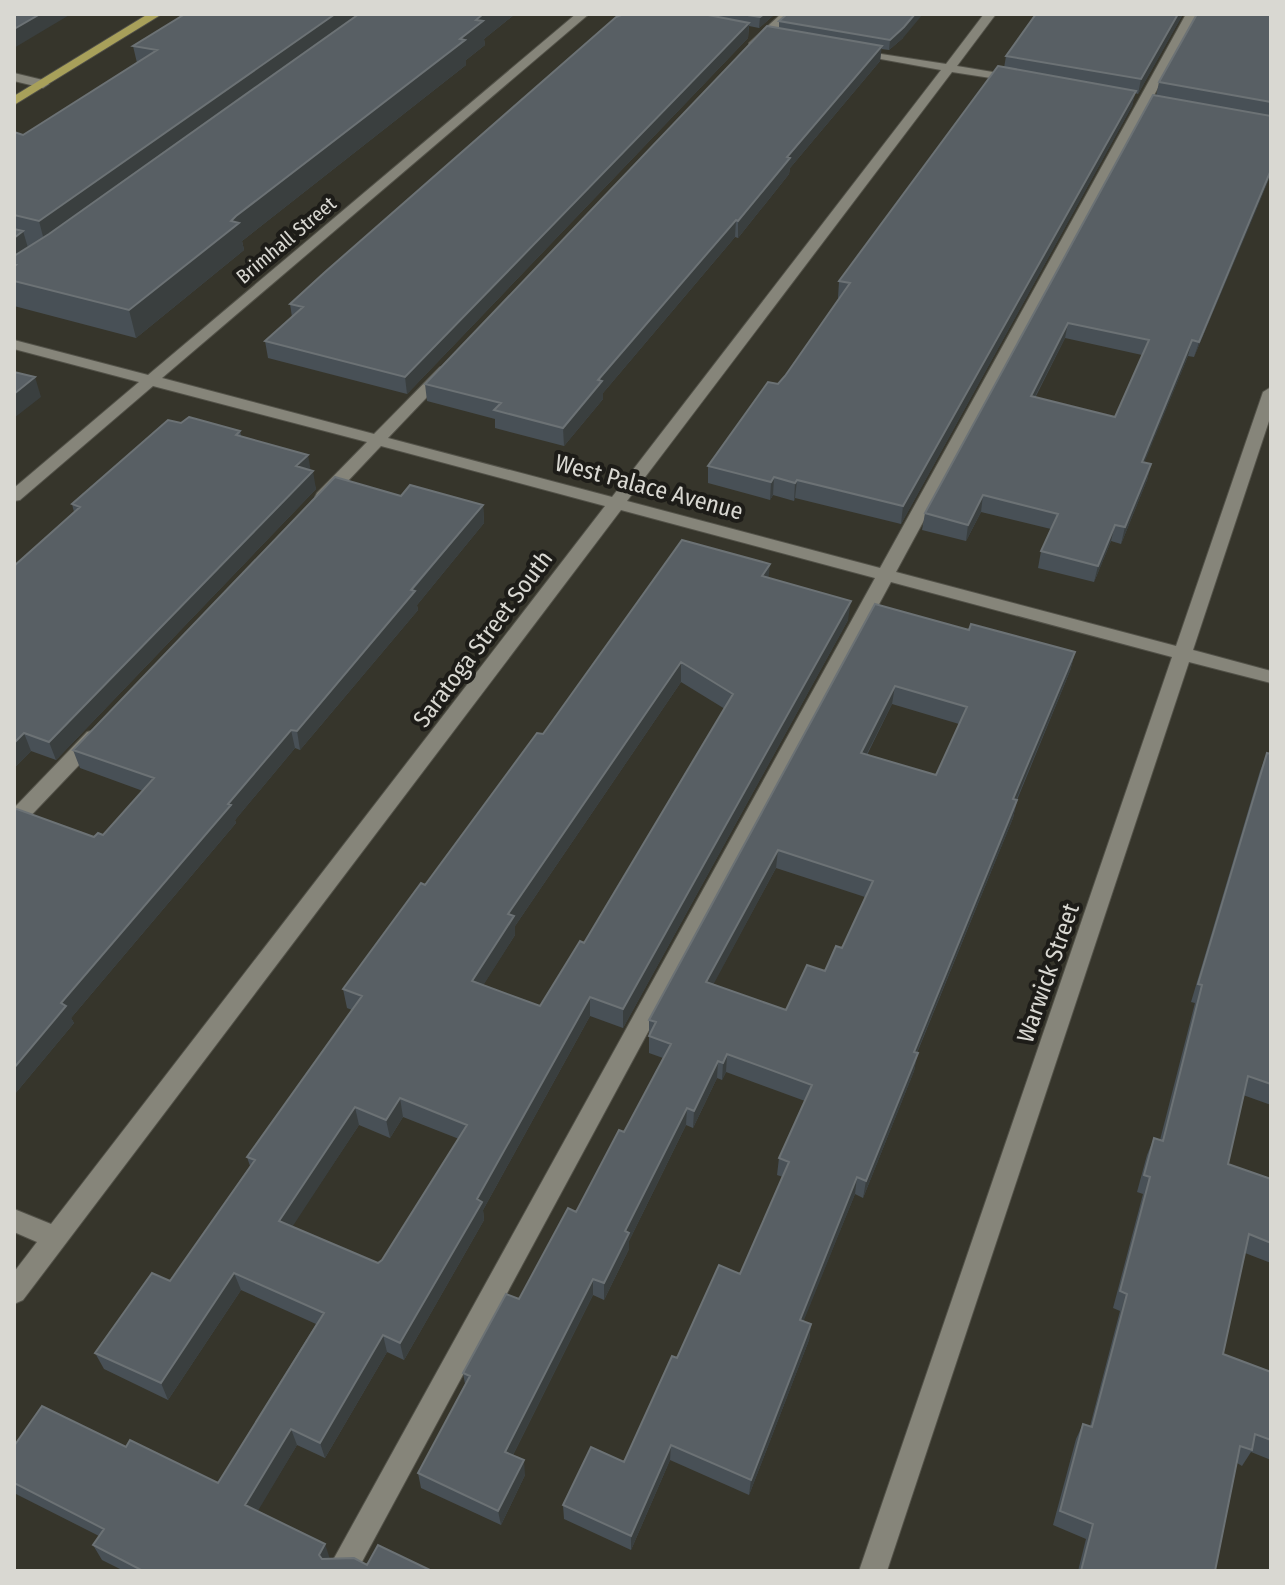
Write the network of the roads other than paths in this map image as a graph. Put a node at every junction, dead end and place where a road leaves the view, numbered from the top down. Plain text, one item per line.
1 (156, 14) edge
2 (583, 14) edge
3 (787, 14) edge
4 (990, 14) edge
5 (1192, 14) edge
6 (837, 48) edge
7 (741, 59) edge
8 (949, 68) junction
9 (14, 77) edge
10 (1036, 83) edge
11 (43, 84) junction
12 (14, 101) edge
13 (14, 344) edge
14 (456, 358) edge
15 (151, 380) junction
16 (1271, 392) edge
17 (378, 440) junction
18 (14, 496) edge
19 (616, 503) junction
20 (311, 509) edge
21 (884, 574) junction
22 (1183, 654) junction
23 (1271, 677) edge
24 (102, 729) edge
25 (14, 821) edge
26 (14, 1220) edge
27 (55, 1238) junction
28 (14, 1292) edge
29 (341, 1571) edge
30 (873, 1571) edge

1 - 11 main road
2 - 15 street, Brimhall Street
3 - 7 street
4 - 8 street, Saratoga Street South
5 - 21 street
6 - 8 street
8 - 10 street
8 - 19 street, Saratoga Street South
9 - 11 street
11 - 12 main road
13 - 15 street, West Palace Avenue
14 - 17 street
15 - 17 street, West Palace Avenue
15 - 18 street, Brimhall Street
16 - 22 street, Warwick Street
17 - 19 street, West Palace Avenue
17 - 20 street
19 - 21 street, West Palace Avenue
19 - 27 street, Saratoga Street South
21 - 22 street, West Palace Avenue
21 - 29 street
22 - 23 street, West Palace Avenue
22 - 30 street, Warwick Street
24 - 25 street
26 - 27 street
27 - 28 street, Saratoga Street South

